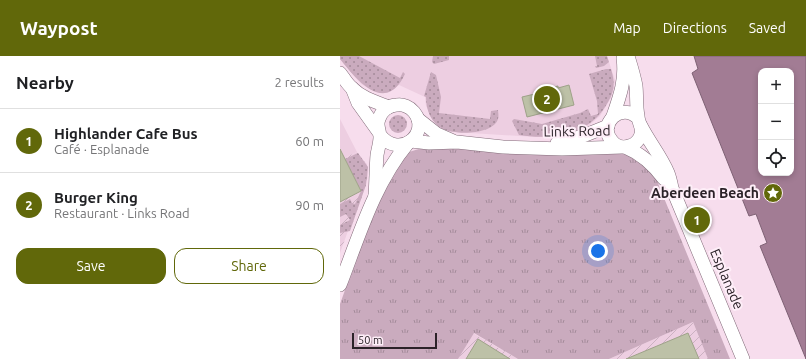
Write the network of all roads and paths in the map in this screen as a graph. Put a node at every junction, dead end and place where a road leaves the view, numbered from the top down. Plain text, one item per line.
1 (623, 56) edge
2 (628, 56) edge
3 (340, 73) edge
4 (352, 88) junction
5 (389, 107) junction
6 (418, 119) junction
7 (610, 121) junction
8 (640, 122) junction
9 (379, 133) junction
10 (409, 142) junction
11 (457, 142) junction
12 (532, 147) junction
13 (624, 147) junction
14 (672, 188) junction
15 (375, 195) junction
16 (340, 285) edge
17 (744, 359) edge

1 - 7 street
2 - 8 street, Esplanade
3 - 4 street
4 - 5 street
4 - 9 street
5 - 6 street
5 - 9 street
6 - 10 street
6 - 11 street, Links Road
7 - 8 street
7 - 12 street, Links Road
7 - 13 street
8 - 13 street
8 - 14 street, Esplanade
9 - 10 street
9 - 15 street
10 - 11 street, Links Road
10 - 15 street
11 - 12 street, Links Road
12 - 13 street, Links Road
13 - 14 street, Esplanade
14 - 17 street, Esplanade
15 - 16 street

